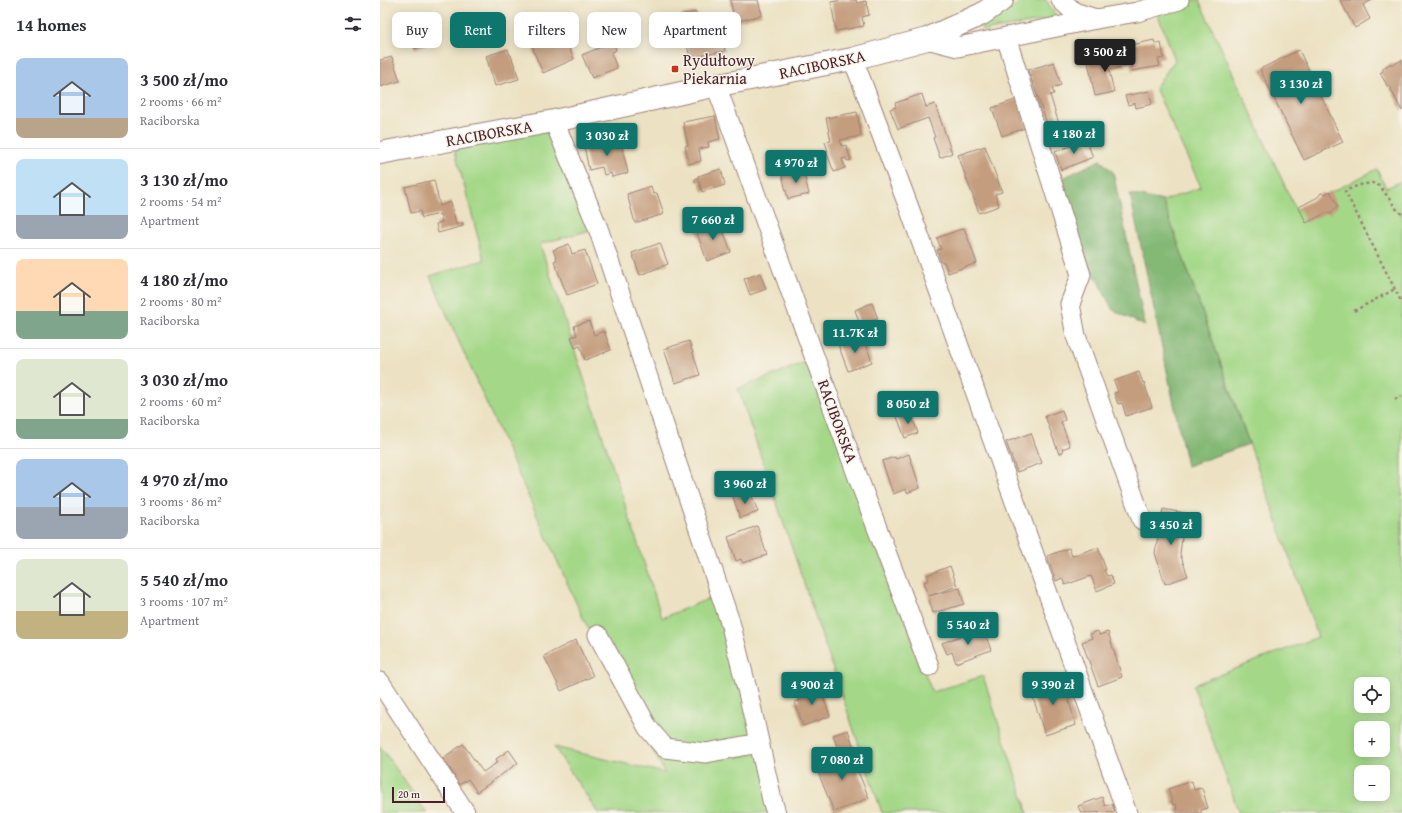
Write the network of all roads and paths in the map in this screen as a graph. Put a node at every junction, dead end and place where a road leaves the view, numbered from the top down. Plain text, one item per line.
1 (1002, 0) edge
2 (1061, 0) edge
3 (1179, 0) edge
4 (1096, 19) junction
5 (1006, 37) junction
6 (927, 39) junction
7 (852, 59) junction
8 (716, 85) junction
9 (554, 121) junction
10 (380, 153) edge
11 (1402, 214) edge
12 (1395, 288) junction
13 (1402, 303) edge
14 (1354, 311) dead end
15 (1402, 396) edge
16 (1395, 399) dead end
17 (1142, 520) dead end
18 (598, 634) dead end
19 (929, 666) dead end
20 (380, 682) edge
21 (759, 743) junction
22 (465, 812) dead end
23 (776, 813) edge
24 (1127, 813) edge

1 - 6 main road, RACIBORSKA
2 - 4 street, RACIBORSKA
3 - 4 street, RACIBORSKA
4 - 5 street, RACIBORSKA
5 - 6 street, RACIBORSKA
5 - 17 street
6 - 7 main road, RACIBORSKA
7 - 8 main road, RACIBORSKA
7 - 24 street
8 - 9 main road, RACIBORSKA
8 - 19 street, RACIBORSKA
9 - 10 main road, RACIBORSKA
9 - 21 street
11 - 12 path
12 - 13 path
12 - 14 path
15 - 16 path
18 - 21 street
20 - 22 street
21 - 23 street

